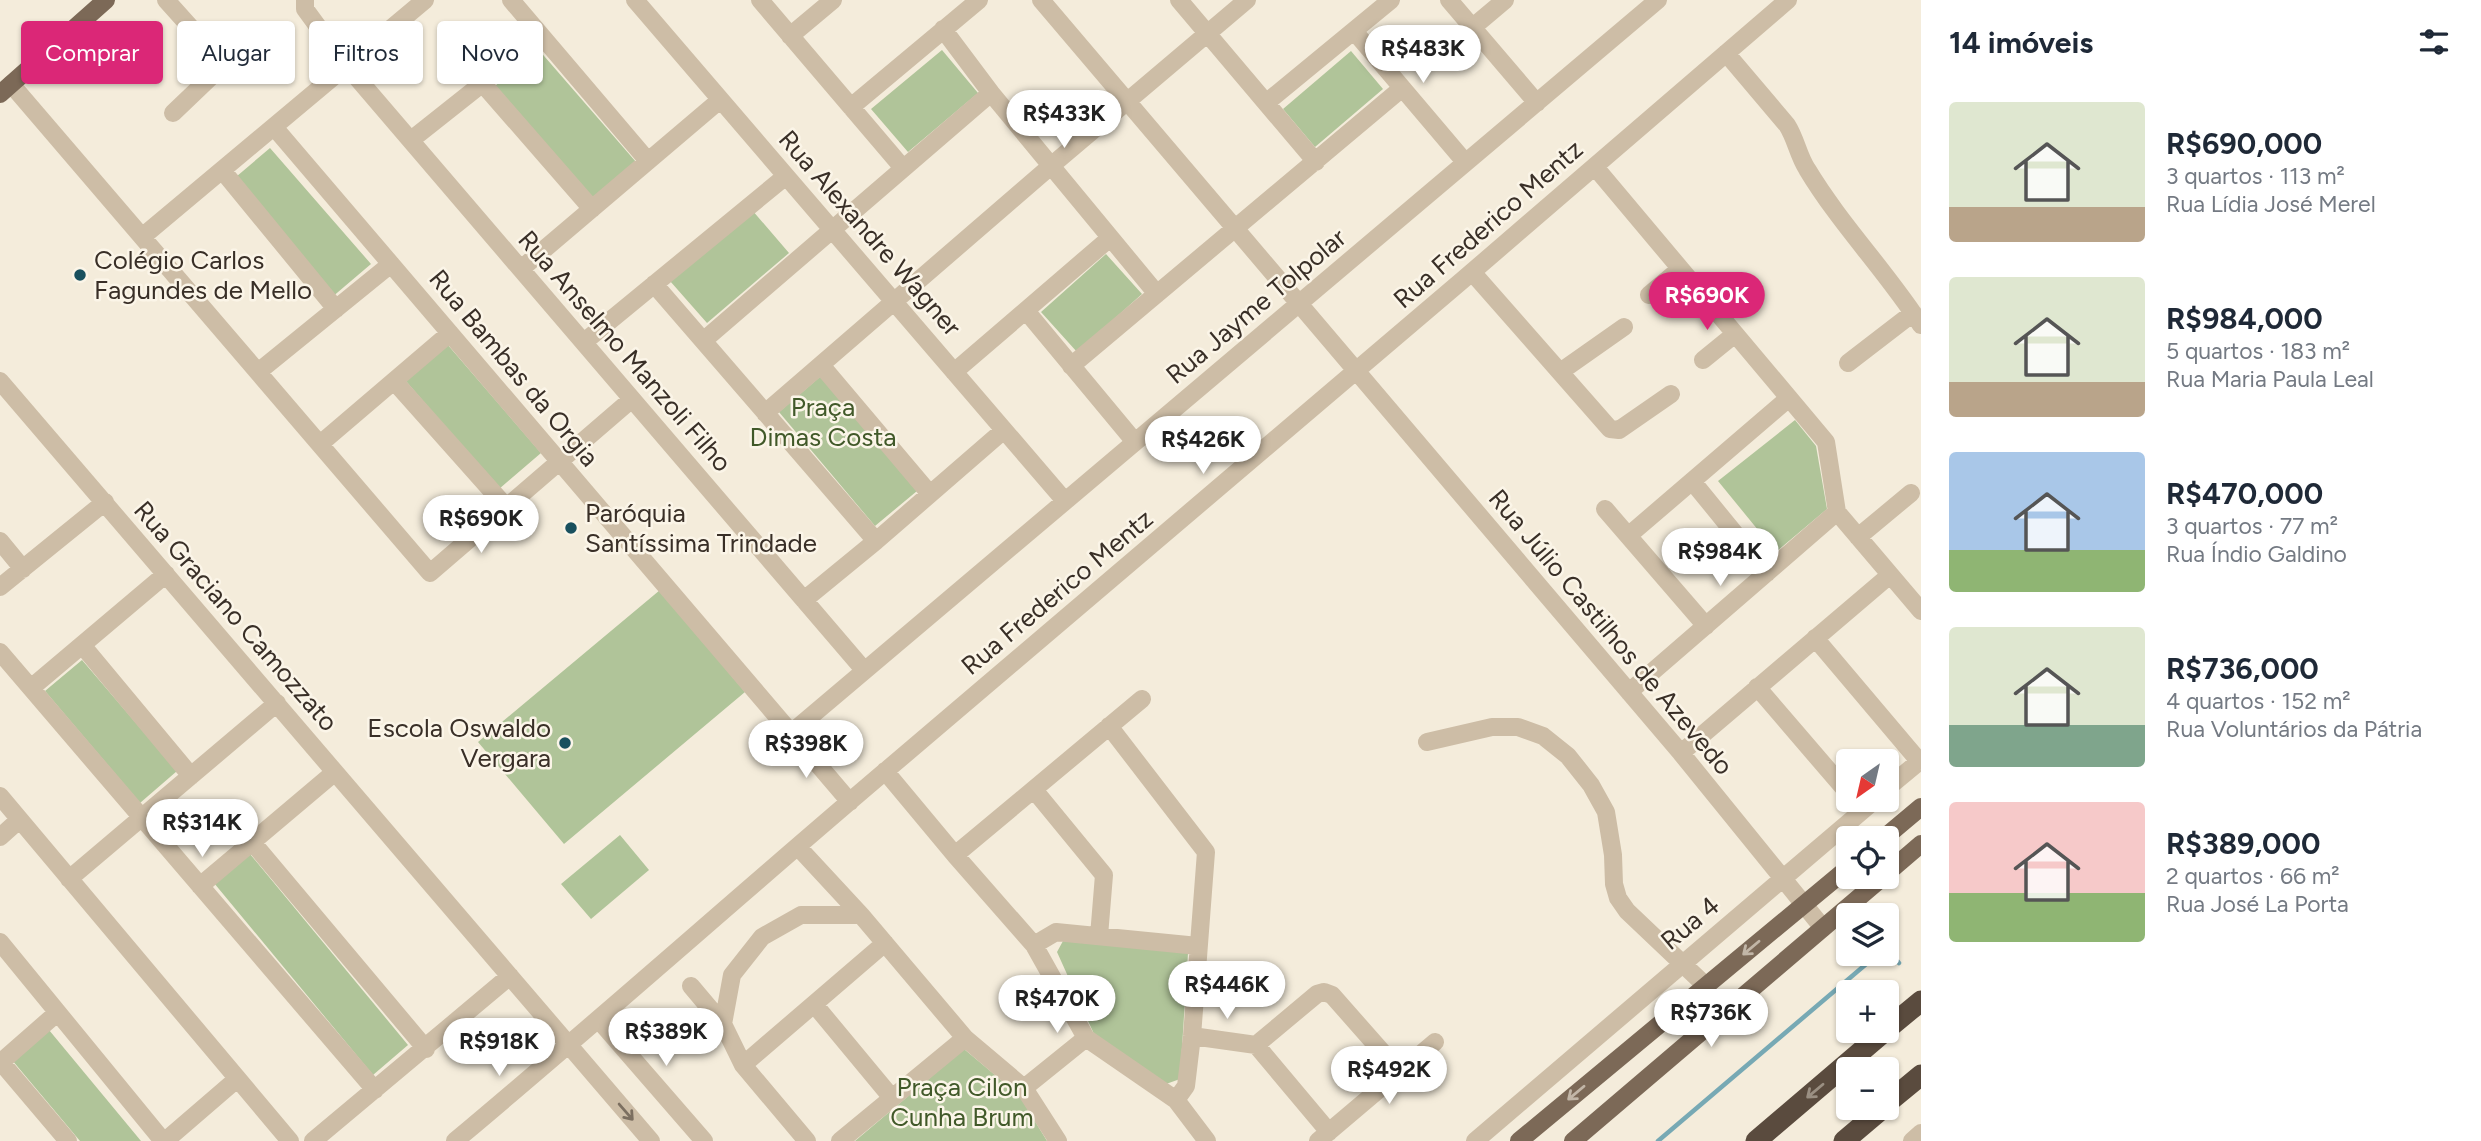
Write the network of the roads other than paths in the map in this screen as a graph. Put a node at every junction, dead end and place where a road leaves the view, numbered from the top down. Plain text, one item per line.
1 (106, 0) edge
2 (166, 0) edge
3 (305, 0) edge
4 (425, 0) edge
5 (511, 0) edge
6 (635, 0) edge
7 (760, 0) edge
8 (833, 0) edge
9 (979, 0) edge
10 (1041, 0) edge
11 (1179, 0) edge
12 (1247, 0) edge
13 (1391, 0) edge
14 (1449, 0) edge
15 (1505, 0) edge
16 (1658, 0) edge
17 (1788, 0) edge
18 (314, 21) edge
19 (399, 21) edge
20 (528, 21) edge
21 (1473, 27) junction
22 (943, 29) junction
23 (1354, 31) junction
24 (1208, 34) junction
25 (790, 36) junction
26 (543, 39) edge
27 (1726, 53) junction
28 (324, 84) edge
29 (362, 84) edge
30 (483, 84) joint
31 (6, 89) edge
32 (1401, 89) junction
33 (991, 93) junction
34 (720, 100) junction
35 (1267, 102) junction
36 (1127, 103) junction
37 (1536, 103) junction
38 (850, 107) junction
39 (173, 113) dead end
40 (274, 127) junction
41 (411, 140) junction
42 (648, 161) junction
43 (1317, 162) junction
44 (1465, 162) junction
45 (1052, 165) junction
46 (1595, 167) junction
47 (903, 168) junction
48 (222, 170) junction
49 (786, 176) junction
50 (592, 209) junction
51 (832, 229) junction
52 (1235, 230) junction
53 (142, 237) junction
54 (1110, 238) junction
55 (391, 264) junction
56 (520, 269) junction
57 (1680, 269) junction
58 (1472, 272) junction
59 (654, 284) junction
60 (1157, 294) junction
61 (1649, 295) dead end
62 (894, 301) junction
63 (1299, 304) junction
64 (336, 309) junction
65 (1027, 312) junction
66 (1917, 319) edge
67 (1624, 327) dead end
68 (450, 333) junction
69 (1735, 334) junction
70 (703, 341) junction
71 (584, 342) junction
72 (1703, 360) dead end
73 (1848, 363) dead end
74 (821, 365) junction
75 (1072, 366) junction
76 (1357, 371) junction
77 (258, 372) junction
78 (954, 372) junction
79 (1560, 372) junction
80 (0, 381) edge
81 (394, 381) junction
82 (1671, 394) dead end
83 (632, 398) junction
84 (1789, 398) junction
85 (765, 413) junction
86 (1004, 430) junction
87 (1135, 442) junction
88 (320, 444) junction
89 (559, 461) junction
90 (1692, 481) junction
91 (1911, 493) dead end
92 (930, 494) junction
93 (1065, 501) junction
94 (105, 502) junction
95 (507, 508) junction
96 (1605, 509) dead end
97 (1837, 512) junction
98 (1628, 536) junction
99 (1858, 537) junction
100 (0, 541) edge
101 (876, 541) junction
102 (23, 569) junction
103 (1768, 573) junction
104 (166, 574) junction
105 (1890, 575) junction
106 (0, 587) edge
107 (804, 600) junction
108 (1921, 611) edge
109 (1706, 626) junction
110 (1815, 638) junction
111 (82, 645) junction
112 (0, 652) edge
113 (864, 670) junction
114 (1757, 687) junction
115 (31, 688) junction
116 (1629, 692) junction
117 (1142, 699) dead end
118 (277, 704) junction
119 (1109, 726) junction
120 (791, 733) junction
121 (1427, 742) dead end
122 (1681, 752) junction
123 (1920, 760) edge
124 (335, 772) junction
125 (885, 772) junction
126 (191, 776) junction
127 (1899, 778) edge
128 (1836, 779) edge
129 (1035, 791) junction
130 (0, 796) edge
131 (850, 802) junction
132 (1921, 807) edge
133 (1854, 812) edge
134 (141, 817) junction
135 (19, 820) junction
136 (1898, 826) edge
137 (0, 837) edge
138 (253, 843) junction
139 (1921, 844) edge
140 (798, 847) junction
141 (955, 855) junction
142 (1899, 861) edge
143 (1836, 878) edge
144 (69, 879) junction
145 (1782, 879) junction
146 (200, 886) junction
147 (1866, 889) edge
148 (1804, 905) junction
149 (861, 915) junction
150 (1823, 928) junction
151 (1099, 936) junction
152 (0, 942) edge
153 (885, 943) junction
154 (1034, 944) junction
155 (1198, 946) junction
156 (1684, 963) junction
157 (510, 976) junction
158 (691, 986) dead end
159 (1706, 986) junction
160 (1921, 1000) edge
161 (814, 1003) junction
162 (57, 1013) junction
163 (1899, 1019) edge
164 (600, 1020) junction
165 (723, 1024) junction
166 (1192, 1036) junction
167 (965, 1038) junction
168 (1086, 1038) junction
169 (1435, 1042) dead end
170 (1871, 1043) edge
171 (569, 1045) junction
172 (1256, 1045) junction
173 (426, 1049) junction
174 (0, 1062) edge
175 (743, 1065) junction
176 (1399, 1071) junction
177 (1921, 1075) edge
178 (237, 1079) junction
179 (1024, 1088) junction
180 (375, 1090) junction
181 (1899, 1093) edge
182 (892, 1098) junction
183 (1176, 1100) junction
184 (1868, 1120) edge
185 (1921, 1133) edge
186 (1323, 1136) edge
187 (68, 1141) edge
188 (164, 1141) edge
189 (290, 1141) edge
190 (313, 1141) edge
191 (455, 1141) edge
192 (651, 1141) edge
193 (704, 1141) edge
194 (807, 1141) edge
195 (840, 1141) edge
196 (1058, 1141) edge
197 (1207, 1141) edge
198 (1475, 1141) edge
199 (1519, 1141) edge
200 (1573, 1141) edge
201 (1756, 1141) edge
202 (1844, 1141) edge
203 (1912, 1141) edge

1 - 31 main road
2 - 39 street
3 - 18 street, Rua Anselmo Manzoli Filho
4 - 19 street
5 - 20 street
6 - 34 street, Rua Alexandre Wagner
7 - 25 street
8 - 25 street
9 - 22 street
10 - 36 street, Rua Júlio Castilhos de Azevedo
11 - 24 street
12 - 24 street
13 - 23 street
14 - 21 street
15 - 21 street
16 - 37 street, Rua Jayme Tolpolar
17 - 27 street, Rua Frederico Mentz
21 - 37 street
22 - 33 street
22 - 38 street
23 - 32 street
23 - 35 street
24 - 35 street
24 - 36 street
25 - 38 street
26 - 42 street
27 - 46 street, Rua Frederico Mentz
27 - 66 street
28 - 40 street
29 - 41 street, Rua Anselmo Manzoli Filho
30 - 41 street
30 - 50 street
31 - 53 street
32 - 43 street
32 - 44 street
33 - 45 street
33 - 47 street
34 - 42 street
34 - 49 street, Rua Alexandre Wagner
35 - 43 street
36 - 45 street
36 - 52 street, Rua Júlio Castilhos de Azevedo
37 - 44 street, Rua Jayme Tolpolar
38 - 47 street
40 - 48 street
40 - 55 street, Rua Bambas da Orgia
41 - 56 street, Rua Anselmo Manzoli Filho
42 - 50 street
43 - 52 street
44 - 63 street, Rua Jayme Tolpolar
45 - 54 street
45 - 62 street
46 - 57 street
46 - 58 street, Rua Frederico Mentz
47 - 51 street
48 - 53 street
48 - 64 street
49 - 51 street, Rua Alexandre Wagner
49 - 59 street
50 - 56 street
51 - 62 street, Rua Alexandre Wagner
51 - 70 street
52 - 60 street
52 - 63 street, Rua Júlio Castilhos de Azevedo
53 - 77 street
54 - 60 street
54 - 65 street
55 - 64 street
55 - 68 street, Rua Bambas da Orgia
56 - 71 street, Rua Anselmo Manzoli Filho
57 - 61 street
57 - 69 street
58 - 76 street, Rua Frederico Mentz
58 - 79 street
59 - 70 street
59 - 71 street
60 - 75 street
62 - 74 street
62 - 78 street, Rua Alexandre Wagner
63 - 76 street, Rua Júlio Castilhos de Azevedo
63 - 87 street, Rua Jayme Tolpolar
64 - 77 street
65 - 75 street
65 - 78 street
66 - 73 street
67 - 79 street
68 - 81 street
68 - 89 street, Rua Bambas da Orgia
69 - 72 street
69 - 84 street
70 - 85 street
71 - 83 street, Rua Anselmo Manzoli Filho
74 - 85 street
74 - 92 street
75 - 87 street
76 - 116 street, Rua Júlio Castilhos de Azevedo
76 - 125 street, Rua Frederico Mentz
77 - 88 street
78 - 86 street, Rua Alexandre Wagner
79 - 82 street
80 - 94 street, Rua Graciano Camozzato
81 - 88 street
81 - 95 street
83 - 89 street
83 - 107 street, Rua Anselmo Manzoli Filho
84 - 90 street
84 - 97 street
85 - 101 street
86 - 92 street
86 - 93 street, Rua Alexandre Wagner
87 - 93 street, Rua Jayme Tolpolar
88 - 95 street
89 - 95 street
89 - 120 street, Rua Bambas da Orgia
90 - 98 street
90 - 103 street
91 - 99 street
92 - 101 street
93 - 113 street, Rua Jayme Tolpolar
94 - 102 street
94 - 104 street, Rua Graciano Camozzato
96 - 98 street
97 - 99 street
97 - 103 street
98 - 109 street
99 - 105 street
100 - 102 street
101 - 107 street
102 - 106 street
103 - 109 street
104 - 111 street
104 - 118 street, Rua Graciano Camozzato
105 - 108 street
105 - 110 street
107 - 113 street, Rua Anselmo Manzoli Filho
109 - 116 street
110 - 114 street
110 - 123 street
111 - 115 street
111 - 126 street
112 - 115 street
113 - 120 street, Rua Jayme Tolpolar
114 - 122 street
114 - 128 street
115 - 134 street
116 - 122 street, Rua Júlio Castilhos de Azevedo
117 - 119 street
118 - 124 street, Rua Graciano Camozzato
118 - 126 street
119 - 129 street
119 - 155 street
120 - 131 street, Rua Bambas da Orgia
121 - 156 street
122 - 145 street, Rua Júlio Castilhos de Azevedo
123 - 127 street
124 - 138 street
124 - 157 street, Rua Graciano Camozzato
125 - 131 street, Rua Frederico Mentz
125 - 141 street
126 - 134 street
129 - 141 street
129 - 151 street
130 - 135 street
131 - 140 street, Rua Frederico Mentz
132 - 136 main road
133 - 145 street, Rua 4
134 - 144 street
134 - 146 street
135 - 137 street
135 - 144 street
138 - 146 street
138 - 173 street
139 - 142 main road
140 - 149 street
140 - 164 street, Rua Frederico Mentz
141 - 154 street
143 - 148 main road
144 - 178 street
145 - 148 street, Rua Júlio Castilhos de Azevedo
145 - 156 street, Rua 4
146 - 180 street
147 - 150 main road
148 - 150 street, Rua Júlio Castilhos de Azevedo
148 -> 159 main road
149 - 153 street
149 - 165 street
150 - 200 main road
151 - 154 street
151 - 155 street
152 - 162 street
153 - 161 street
153 - 167 street
154 - 168 street
155 - 166 street
156 - 159 street
156 - 198 street, Rua 4
157 - 171 street, Rua Graciano Camozzato
157 - 173 street
158 - 165 street
159 -> 199 main road
160 - 163 highway
161 - 175 street
161 - 182 street
162 - 174 street
162 - 188 street
164 - 171 street, Rua Frederico Mentz
164 - 193 street
165 - 175 street
166 - 172 street
166 - 183 street
167 - 179 street
167 - 182 street
168 - 179 street
168 - 183 street
169 - 176 street
170 -> 201 highway
171 - 191 street, Rua Frederico Mentz
171 -> 192 street, Rua Graciano Camozzato
172 - 176 street
172 - 186 street
173 - 180 street
174 - 187 street
175 - 194 street
176 - 186 street
177 - 181 highway
178 - 188 street
178 - 189 street
179 - 196 street
180 - 190 street
182 - 195 street
183 - 197 street
184 - 202 highway
185 - 203 street

